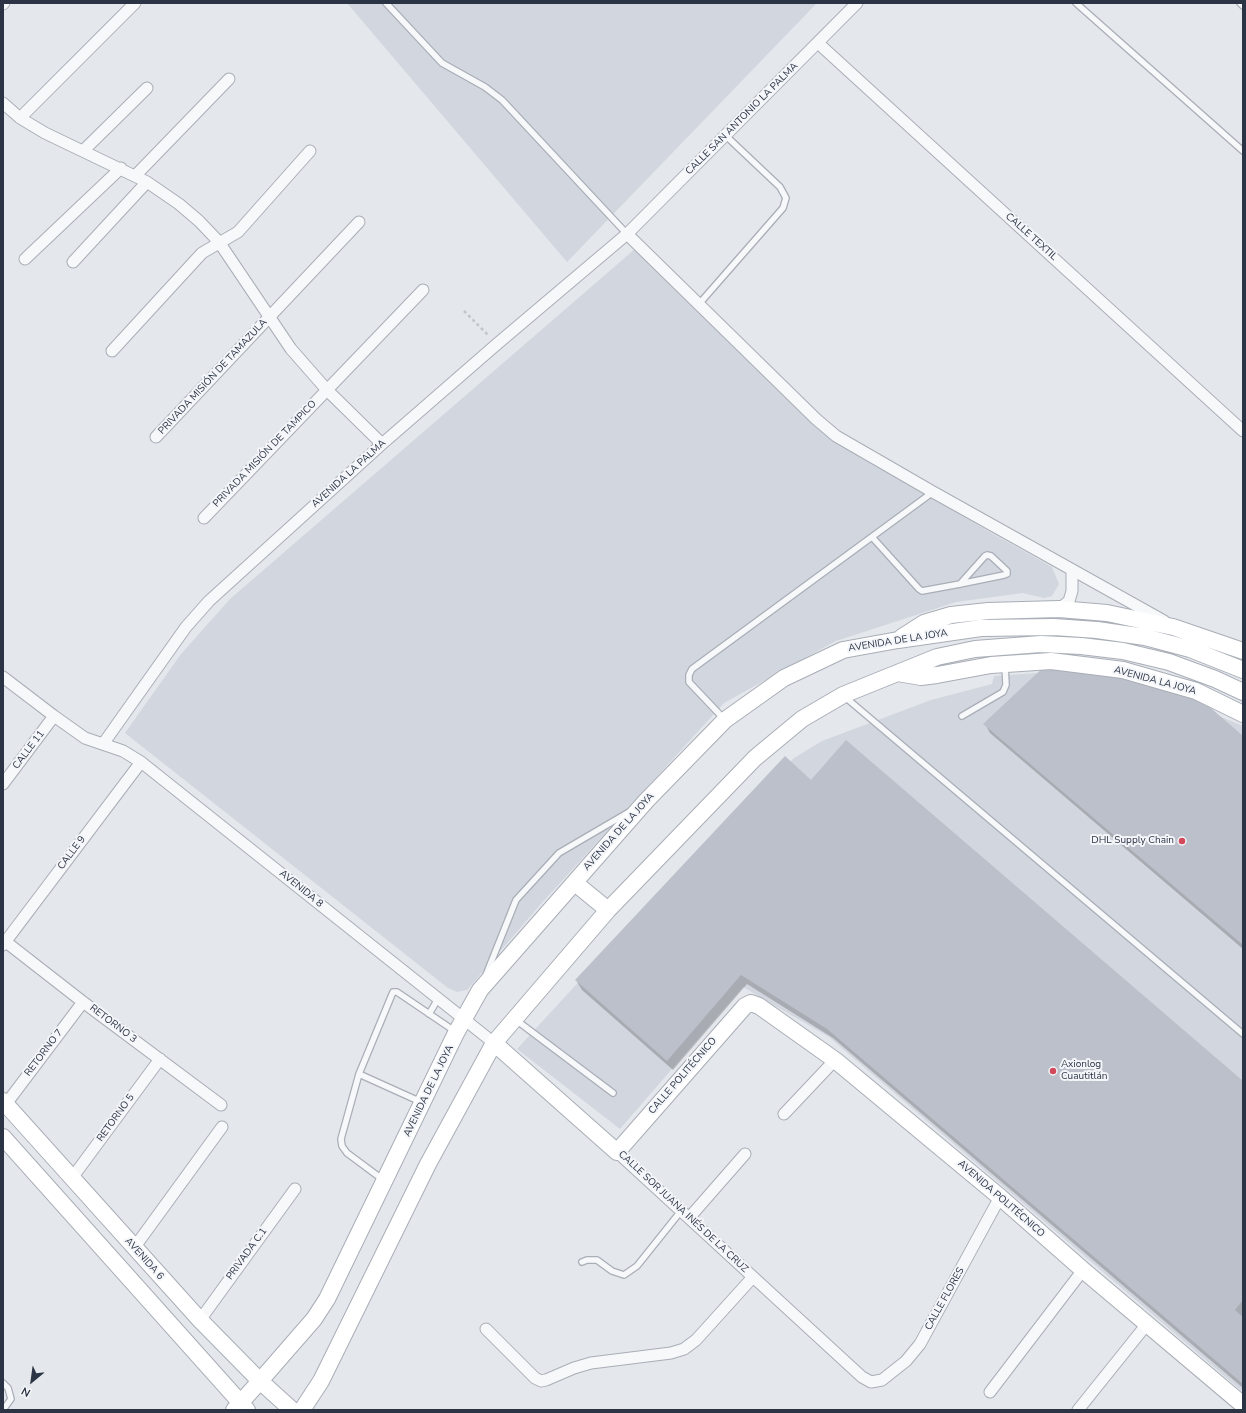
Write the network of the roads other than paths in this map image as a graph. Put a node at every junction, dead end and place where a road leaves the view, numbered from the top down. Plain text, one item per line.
1 (135, 3) edge
2 (386, 3) edge
3 (857, 3) edge
4 (1076, 3) edge
5 (1240, 3) edge
6 (1243, 6) edge
7 (818, 43) junction
8 (229, 79) dead end
9 (147, 88) dead end
10 (5, 108) edge
11 (20, 118) junction
12 (726, 135) junction
13 (83, 151) junction
14 (310, 151) dead end
15 (1243, 151) edge
16 (120, 168) junction
17 (135, 176) junction
18 (147, 182) junction
19 (359, 222) dead end
20 (627, 234) junction
21 (219, 242) junction
22 (25, 259) dead end
23 (73, 262) dead end
24 (422, 290) dead end
25 (699, 304) junction
26 (269, 317) junction
27 (112, 351) dead end
28 (327, 390) junction
29 (1243, 430) edge
30 (156, 437) dead end
31 (382, 444) junction
32 (933, 492) junction
33 (204, 518) dead end
34 (872, 537) junction
35 (1072, 570) junction
36 (960, 584) junction
37 (1060, 609) junction
38 (1173, 627) junction
39 (898, 640) junction
40 (1243, 651) edge
41 (1005, 664) junction
42 (1243, 670) edge
43 (896, 673) junction
44 (3, 677) edge
45 (1243, 692) edge
46 (842, 695) junction
47 (1243, 714) edge
48 (54, 716) junction
49 (962, 716) dead end
50 (725, 720) junction
51 (103, 744) junction
52 (141, 762) junction
53 (3, 784) edge
54 (646, 801) junction
55 (575, 883) junction
56 (608, 910) junction
57 (4, 944) edge
58 (480, 990) junction
59 (438, 999) junction
60 (83, 1002) junction
61 (751, 1003) joint
62 (429, 1014) junction
63 (514, 1019) junction
64 (460, 1026) junction
65 (1243, 1034) edge
66 (494, 1043) junction
67 (160, 1059) junction
68 (835, 1060) junction
69 (359, 1074) junction
70 (613, 1093) dead end
71 (4, 1103) edge
72 (220, 1104) dead end
73 (423, 1104) junction
74 (784, 1114) dead end
75 (222, 1127) dead end
76 (3, 1137) edge
77 (617, 1152) junction
78 (745, 1154) dead end
79 (72, 1178) junction
80 (385, 1181) junction
81 (295, 1189) dead end
82 (1000, 1197) junction
83 (685, 1214) junction
84 (134, 1248) junction
85 (582, 1262) dead end
86 (1083, 1270) junction
87 (753, 1277) junction
88 (200, 1320) junction
89 (1147, 1324) junction
90 (486, 1330) dead end
91 (260, 1381) junction
92 (871, 1382) joint
93 (3, 1383) edge
94 (990, 1392) dead end
95 (1243, 1405) edge
96 (240, 1408) edge
97 (3, 1410) edge
98 (292, 1410) edge
99 (302, 1410) edge
100 (1078, 1410) edge

1 - 11 street
2 - 20 lane
3 - 7 street, CALLE SAN ANTONIO LA PALMA
4 - 15 lane
5 - 6 lane
7 - 12 street, CALLE SAN ANTONIO LA PALMA
7 - 29 street, CALLE TEXTIL
8 - 17 street
9 - 13 street
10 - 11 street
11 - 13 street
12 - 20 street, CALLE SAN ANTONIO LA PALMA
12 - 25 lane
13 - 16 street
14 - 21 street
16 - 17 street
16 - 22 street
17 - 18 street
18 - 21 street
18 - 23 street
19 - 26 street, PRIVADA MISIÓN DE TAMAZULA
20 - 25 street
20 - 31 street, AVENIDA LA PALMA
21 - 26 street
21 - 27 street
24 - 28 street, PRIVADA MISIÓN DE TAMPICO
25 - 32 street
26 - 28 street
26 - 30 street, PRIVADA MISIÓN DE TAMAZULA
28 - 31 street
28 - 33 street, PRIVADA MISIÓN DE TAMPICO
31 - 51 street, AVENIDA LA PALMA
32 - 34 lane
32 - 35 street
34 - 36 lane
34 - 50 lane
35 - 37 street
35 - 38 street
36 - 36 lane
37 - 38 main road
37 - 39 main road
38 - 40 main road
39 - 42 main road, AVENIDA DE LA JOYA
39 - 50 main road, AVENIDA DE LA JOYA
41 - 43 main road, AVENIDA LA JOYA
41 - 47 main road, AVENIDA LA JOYA
41 - 49 lane
43 - 45 main road
43 - 46 main road
44 - 48 street
46 - 56 main road
46 - 65 lane
48 - 51 street
48 - 53 street, CALLE 11
50 - 54 main road, AVENIDA DE LA JOYA
51 - 52 street, AVENIDA 8
52 - 57 street, CALLE 9
52 - 59 street, AVENIDA 8
54 - 55 main road, AVENIDA DE LA JOYA
54 - 58 lane
55 - 56 main road
55 - 58 main road, AVENIDA DE LA JOYA
56 - 63 main road
57 - 60 street, RETORNO 3
58 - 64 main road, AVENIDA DE LA JOYA
59 - 62 lane
59 - 64 street, AVENIDA 8
60 - 67 street, RETORNO 3
60 - 71 street, RETORNO 7
61 - 68 main road, AVENIDA POLITÉCNICO
61 - 77 main road, CALLE POLITÉCNICO
62 - 64 lane
62 - 69 lane
63 - 66 main road
63 - 70 lane
64 - 66 street, AVENIDA 8
64 - 73 main road, AVENIDA DE LA JOYA
66 - 77 main road, CALLE SOR JUANA INÉS DE LA CRUZ
66 - 99 main road
67 - 72 street, RETORNO 3
67 - 79 street, RETORNO 5
68 - 74 street
68 - 82 main road, AVENIDA POLITÉCNICO
69 - 73 lane
69 - 80 lane
71 - 79 main road, AVENIDA 6
73 - 80 main road, AVENIDA DE LA JOYA
75 - 84 street
76 - 96 main road
77 - 83 street, CALLE SOR JUANA INÉS DE LA CRUZ
78 - 83 street
79 - 84 main road, AVENIDA 6
80 - 91 main road, AVENIDA DE LA JOYA
81 - 88 street, PRIVADA C.1
82 - 86 main road, AVENIDA POLITÉCNICO
82 - 92 street, CALLE FLORES
83 - 85 lane
83 - 87 street, CALLE SOR JUANA INÉS DE LA CRUZ
84 - 88 main road, AVENIDA 6
86 - 89 main road, AVENIDA POLITÉCNICO
86 - 94 street
87 - 90 street
87 - 92 street, CALLE SOR JUANA INÉS DE LA CRUZ
88 - 91 main road, AVENIDA 6
89 - 95 main road, AVENIDA POLITÉCNICO
89 - 100 street
91 - 96 main road, AVENIDA DE LA JOYA
91 - 98 main road, AVENIDA 6
93 - 97 lane

